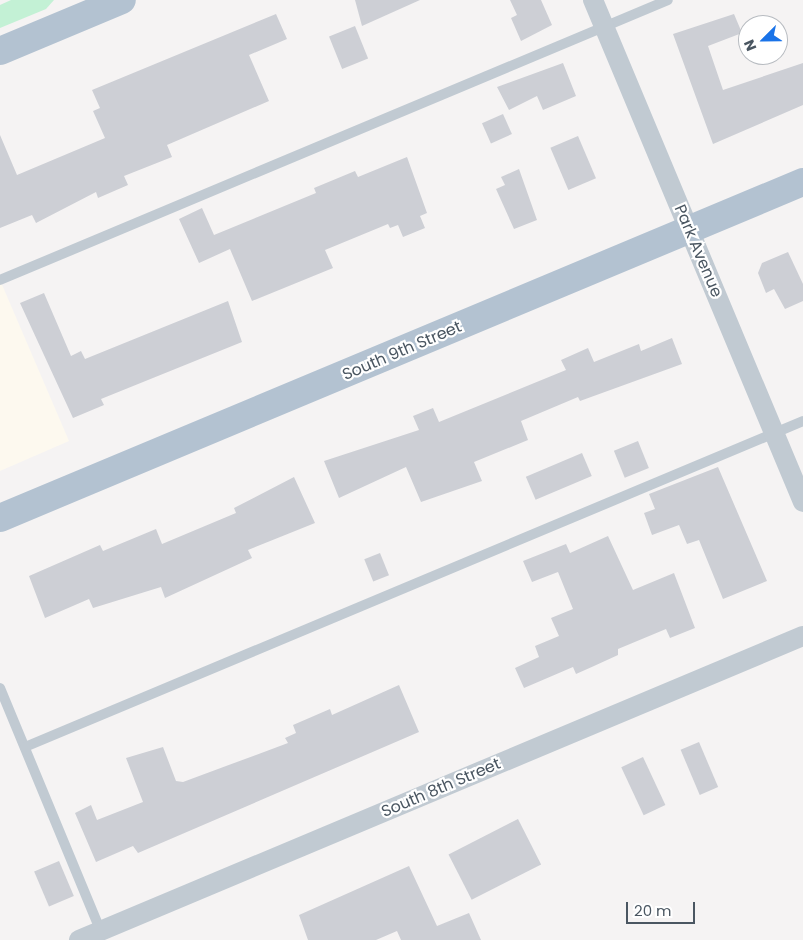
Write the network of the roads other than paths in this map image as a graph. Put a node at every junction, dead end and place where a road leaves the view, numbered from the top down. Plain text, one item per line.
1 (122, 0) edge
2 (593, 0) edge
3 (668, 0) edge
4 (604, 27) junction
5 (0, 51) edge
6 (803, 182) edge
7 (689, 230) junction
8 (0, 280) edge
9 (803, 421) edge
10 (774, 433) junction
11 (803, 502) edge
12 (0, 518) edge
13 (803, 636) edge
14 (0, 688) edge
15 (25, 748) junction
16 (103, 935) edge
17 (79, 940) edge

1 - 5 main road
2 - 4 street, Park Avenue
3 - 4 lane
4 - 7 street, Park Avenue
4 - 8 lane
6 - 7 main road, South 9th Street
7 - 10 street, Park Avenue
7 - 12 main road, South 9th Street
9 - 10 lane
10 - 11 street, Park Avenue
10 - 15 lane
13 - 16 street, South 8th Street
14 - 15 lane
15 - 16 lane
16 - 17 street, South 8th Street

